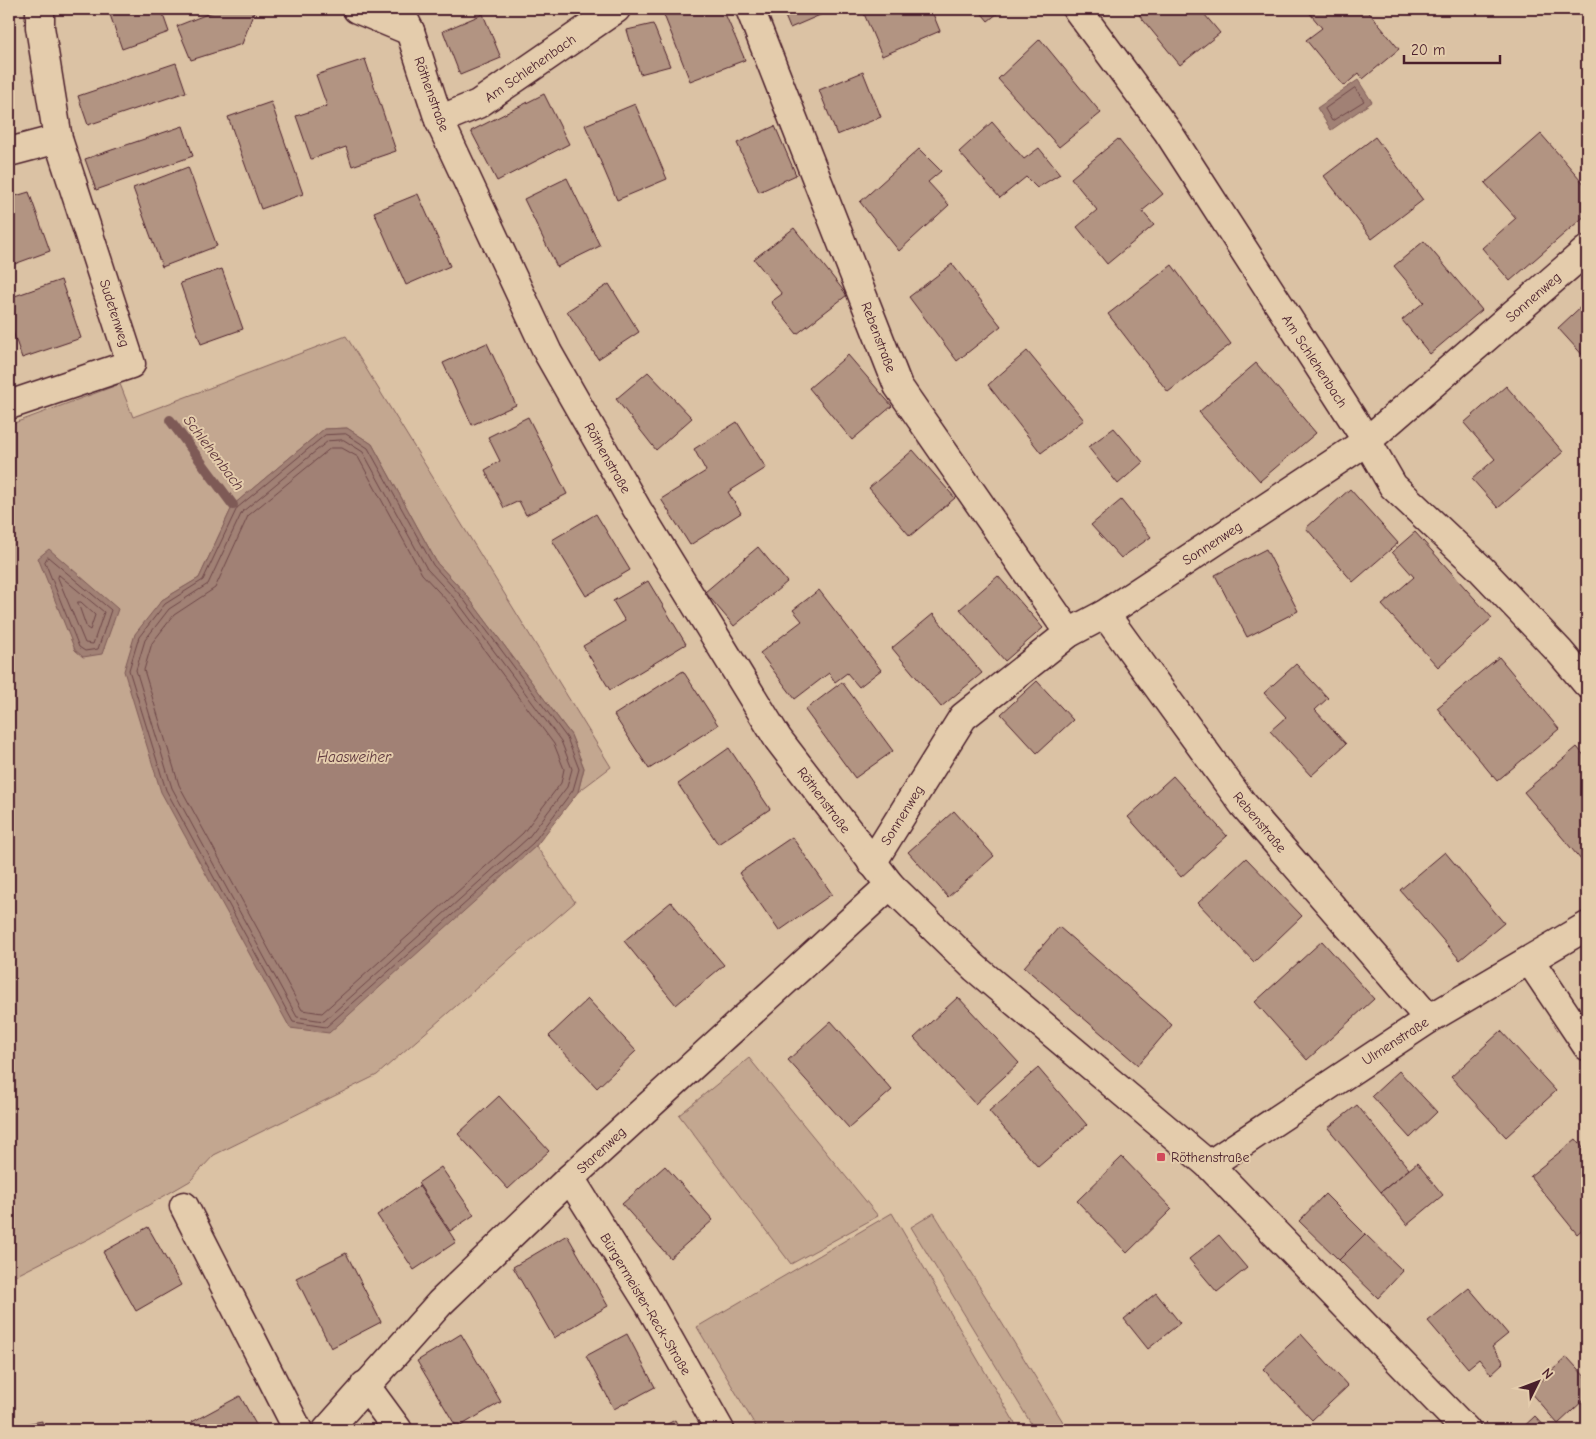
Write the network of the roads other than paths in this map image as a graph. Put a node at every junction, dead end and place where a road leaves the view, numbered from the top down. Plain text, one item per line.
1 (40, 9) edge
2 (358, 9) edge
3 (616, 9) edge
4 (750, 9) edge
5 (1077, 9) edge
6 (404, 20) edge
7 (439, 120) junction
8 (58, 140) junction
9 (9, 152) edge
10 (1587, 250) edge
11 (9, 404) edge
12 (1367, 441) junction
13 (1105, 614) junction
14 (1069, 633) junction
15 (1587, 684) edge
16 (872, 863) junction
17 (890, 885) junction
18 (1587, 926) edge
19 (1530, 961) junction
20 (1429, 1019) junction
21 (1587, 1046) edge
22 (1209, 1165) junction
23 (570, 1178) junction
24 (184, 1206) dead end
25 (365, 1385) junction
26 (298, 1430) edge
27 (327, 1430) edge
28 (398, 1430) edge
29 (720, 1430) edge
30 (1466, 1430) edge

1 - 8 street, Sudetenweg
2 - 6 street
3 - 7 street, Am Schlehenbach
4 - 14 street, Rebenstraße
5 - 12 street, Am Schlehenbach
6 - 7 street, Röthenstraße
7 - 16 street, Röthenstraße
8 - 9 street
8 - 11 street, Sudetenweg
10 - 12 street, Sonnenweg
12 - 13 street, Sonnenweg
12 - 15 street, Am Schlehenbach
13 - 14 street, Sonnenweg
13 - 20 street, Rebenstraße
14 - 16 street, Sonnenweg
16 - 17 street, Röthenstraße
17 - 22 street, Röthenstraße
17 - 23 street, Starenweg
18 - 19 street, Ulmenstraße
19 - 20 street, Ulmenstraße
19 - 21 street
20 - 22 street, Ulmenstraße
22 - 30 street, Röthenstraße
23 - 25 street, Starenweg
23 - 29 street, Bürgermeister-Reck-Straße
24 - 26 street
25 - 27 street, Starenweg
25 - 28 street

